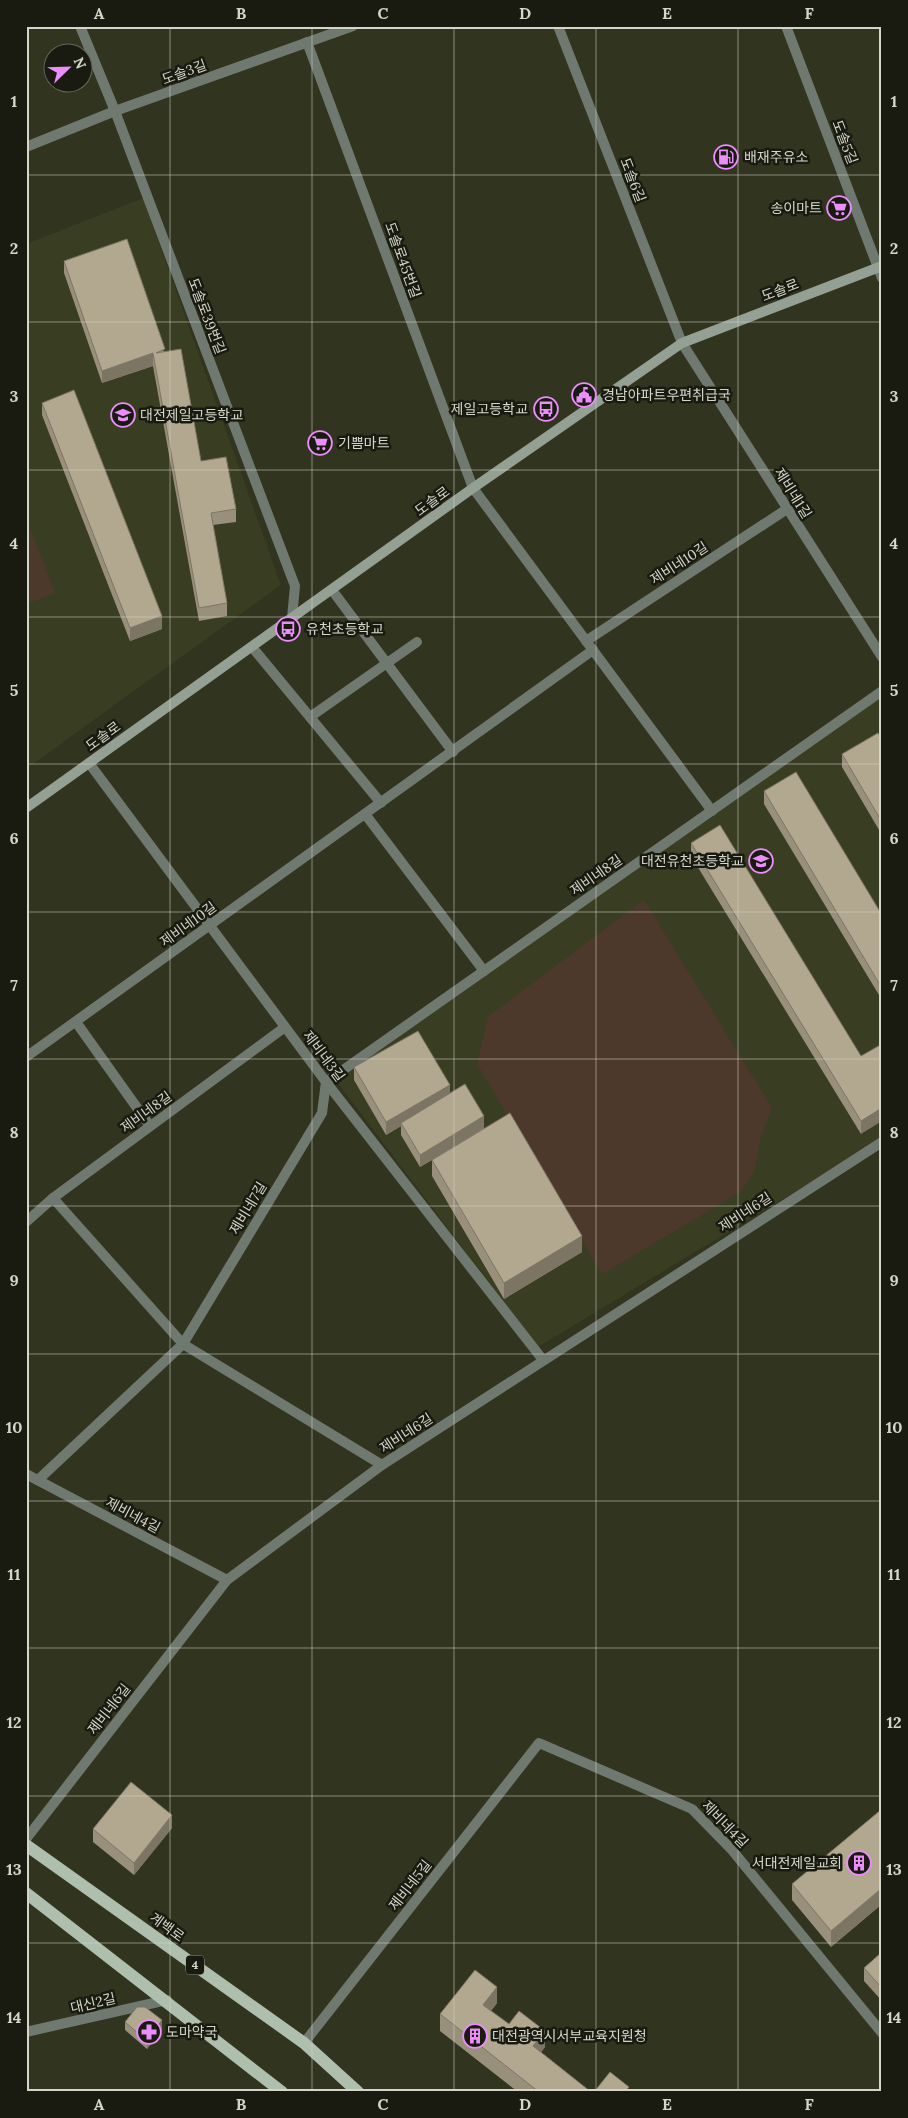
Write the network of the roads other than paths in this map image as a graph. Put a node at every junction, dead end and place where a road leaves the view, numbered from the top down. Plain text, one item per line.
1 (80, 26) edge
2 (353, 26) edge
3 (558, 26) edge
4 (786, 26) edge
5 (307, 42) junction
6 (115, 111) junction
7 (26, 148) edge
8 (880, 267) edge
9 (882, 278) edge
10 (682, 343) junction
11 (473, 488) junction
12 (787, 509) junction
13 (332, 590) junction
14 (292, 618) junction
15 (586, 641) junction
16 (417, 642) dead end
17 (252, 646) junction
18 (593, 650) junction
19 (882, 657) edge
20 (388, 662) junction
21 (882, 691) edge
22 (310, 717) junction
23 (453, 752) junction
24 (89, 763) junction
25 (381, 803) junction
26 (26, 808) edge
27 (712, 810) junction
28 (365, 814) junction
29 (210, 926) junction
30 (484, 971) junction
31 (76, 1022) junction
32 (284, 1027) junction
33 (26, 1057) edge
34 (326, 1082) junction
35 (150, 1126) junction
36 (882, 1142) edge
37 (53, 1198) junction
38 (26, 1222) edge
39 (183, 1344) junction
40 (543, 1360) junction
41 (382, 1465) junction
42 (26, 1474) edge
43 (38, 1480) junction
44 (227, 1580) junction
45 (539, 1743) joint
46 (26, 1839) edge
47 (26, 1845) edge
48 (26, 1893) edge
49 (167, 2000) junction
50 (26, 2032) edge
51 (882, 2033) edge
52 (304, 2043) junction
53 (282, 2092) edge
54 (358, 2092) edge

1 - 6 street, 도솔로39번길
2 - 5 street, 도솔3길
3 - 10 street, 도솔6길
4 - 8 street, 도솔5길
5 - 6 street, 도솔3길
5 - 11 street, 도솔로45번길
6 - 7 street, 도솔3길
6 - 14 street, 도솔로39번길
8 - 9 street, 도솔5길
8 - 10 street, 도솔로
10 - 11 street, 도솔로
10 - 12 street, 제비네1길
11 - 13 street, 도솔로
11 - 15 street
12 - 15 street, 제비네10길
12 - 19 street, 제비네1길
13 - 14 street, 도솔로
13 - 20 street
14 - 17 street, 도솔로
15 - 18 street
16 - 20 street
17 - 22 street
17 - 24 street, 도솔로
18 - 23 street, 제비네10길
18 - 27 street
20 - 22 street
20 - 23 street
21 - 27 street, 제비네8길
22 - 25 street
23 - 25 street, 제비네10길
24 - 26 street, 도솔로
24 - 29 street, 제비네3길
25 - 28 street, 제비네10길
27 - 30 street, 제비네8길
28 - 29 street, 제비네10길
28 - 30 street
29 - 31 street, 제비네10길
29 - 32 street, 제비네3길
30 - 34 street, 제비네8길
31 - 33 street, 제비네10길
31 - 35 street
32 - 34 street, 제비네3길
32 - 35 street, 제비네8길
34 - 39 street, 제비네7길
34 - 40 street, 제비네3길
35 - 37 street, 제비네8길
36 - 40 street, 제비네6길
37 - 38 street, 제비네8길
37 - 39 street
39 - 41 street
39 - 43 street, 제비네7길
40 - 41 street, 제비네6길
41 - 44 street, 제비네6길
42 - 43 street, 제비네4길
43 - 44 street, 제비네4길
44 - 46 street, 제비네6길
45 - 51 street, 제비네4길
45 - 52 street, 제비네5길
47 - 52 main road, 계백로 / 4
48 - 49 main road
49 - 50 street, 대신2길
49 - 53 main road
52 - 54 main road, 계백로 / 4

